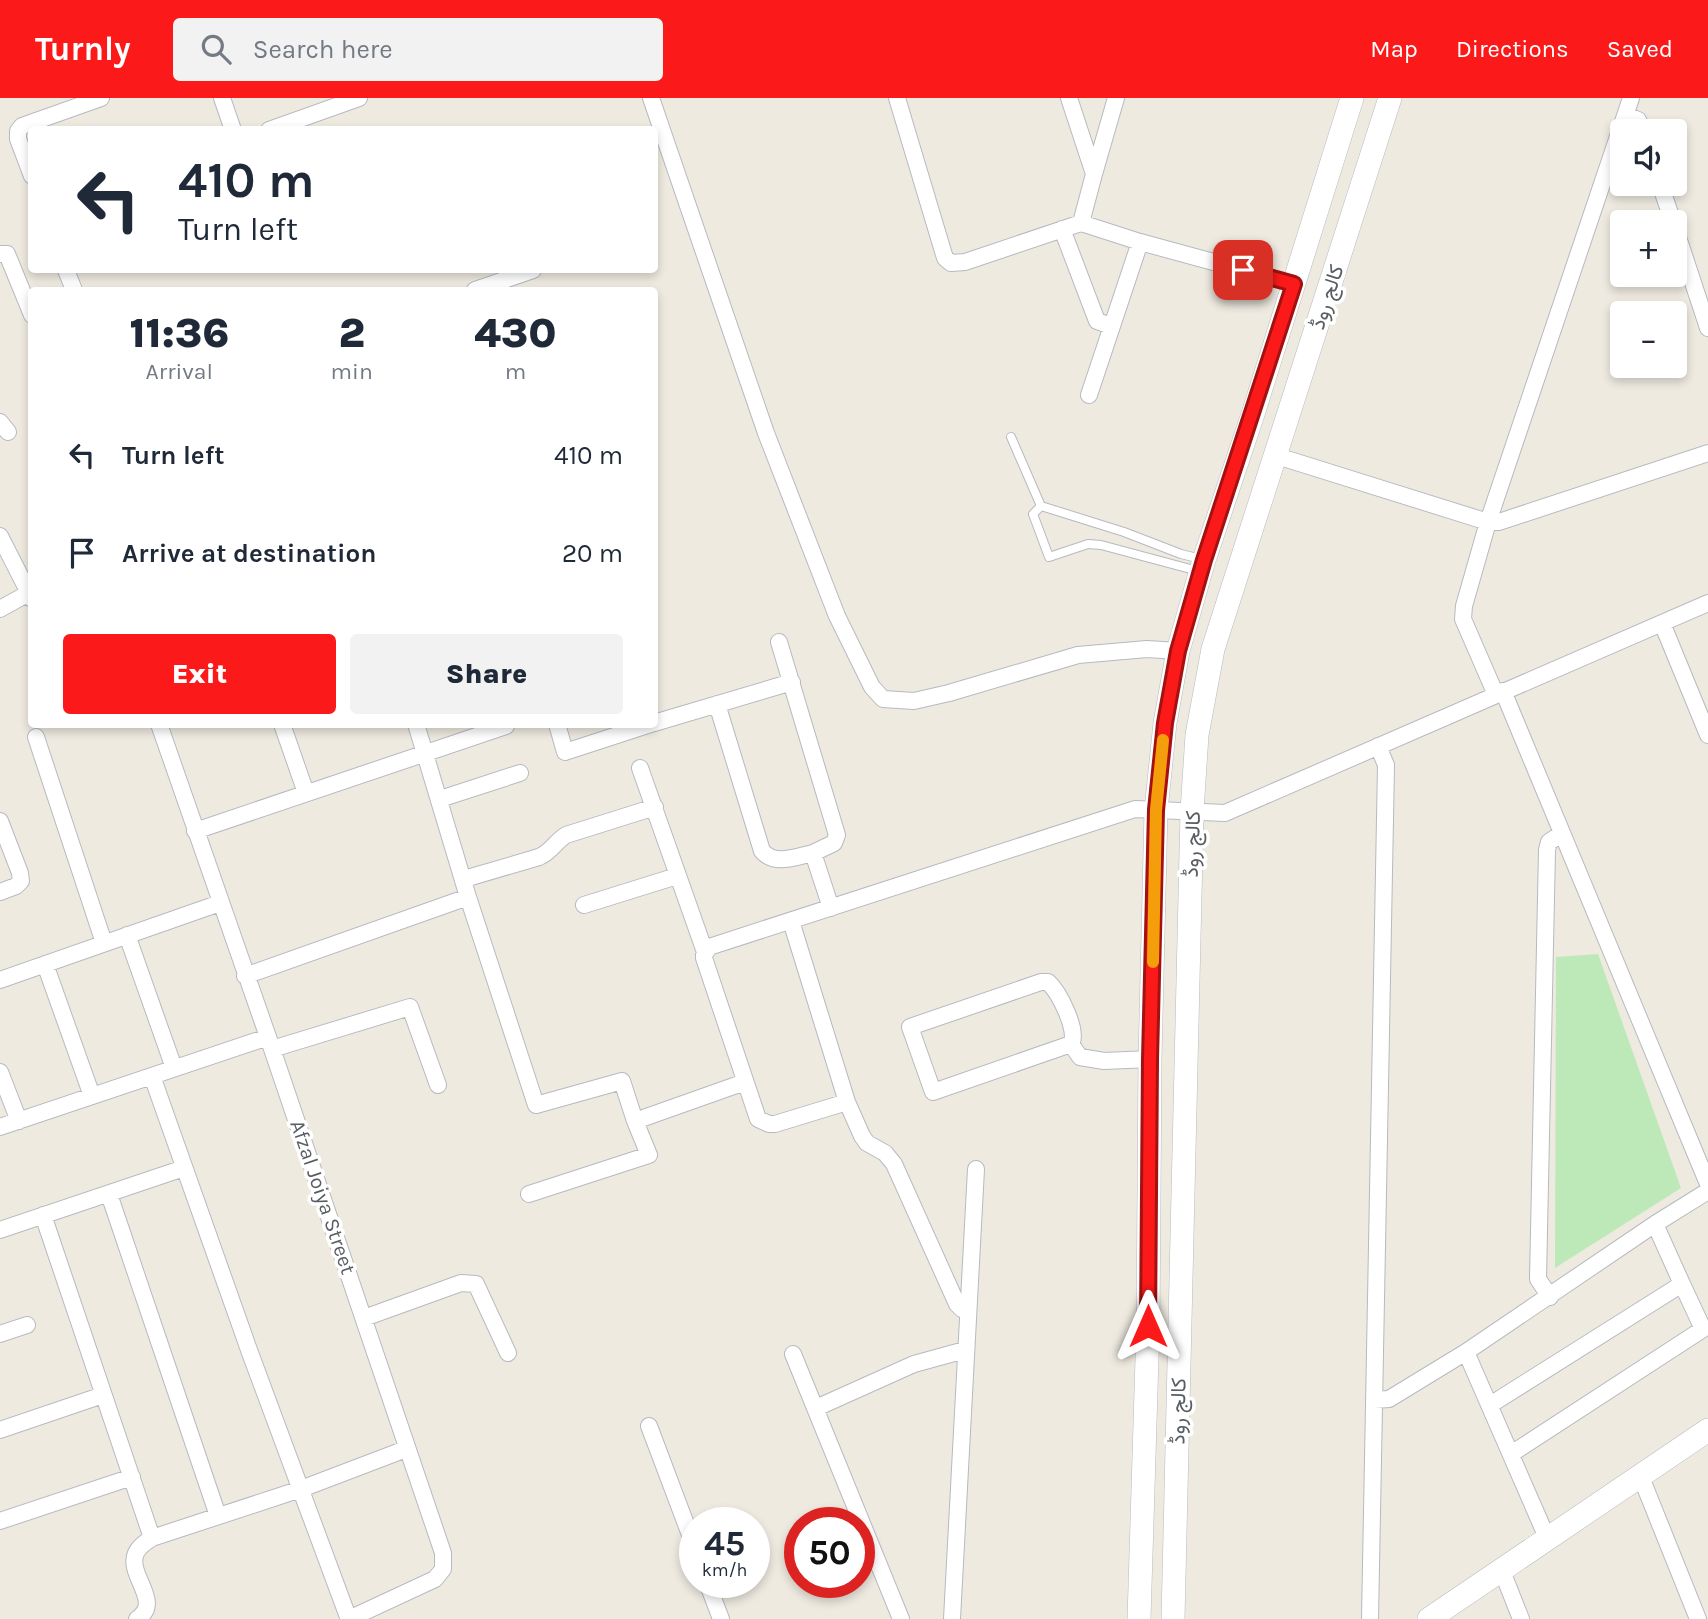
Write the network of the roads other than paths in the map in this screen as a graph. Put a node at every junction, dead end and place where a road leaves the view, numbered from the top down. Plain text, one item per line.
1 (102, 98) edge
2 (222, 98) edge
3 (359, 98) edge
4 (651, 98) edge
5 (897, 98) edge
6 (1069, 98) edge
7 (1116, 98) edge
8 (1352, 98) edge
9 (1391, 98) edge
10 (1632, 98) edge
11 (1626, 115) junction
12 (1636, 119) edge
13 (232, 126) edge
14 (280, 126) edge
15 (28, 165) edge
16 (1094, 174) junction
17 (1081, 223) junction
18 (1062, 229) junction
19 (1140, 242) junction
20 (0, 254) edge
21 (1687, 264) edge
22 (519, 273) edge
23 (490, 282) edge
24 (1294, 284) junction
25 (28, 304) edge
26 (1111, 326) junction
27 (1708, 328) edge
28 (1089, 395) dead end
29 (1253, 414) junction
30 (1287, 425) junction
31 (1011, 437) dead end
32 (1708, 453) edge
33 (1277, 456) junction
34 (1041, 506) junction
35 (1488, 522) junction
36 (0, 536) edge
37 (1202, 566) junction
38 (28, 595) edge
39 (28, 597) edge
40 (1708, 603) edge
41 (0, 608) edge
42 (1662, 623) junction
43 (779, 642) dead end
44 (1178, 651) junction
45 (792, 682) junction
46 (1500, 693) junction
47 (717, 704) junction
48 (658, 721) edge
49 (160, 728) edge
50 (283, 728) edge
51 (417, 728) edge
52 (500, 728) edge
53 (558, 728) edge
54 (637, 728) edge
55 (1708, 735) edge
56 (36, 737) dead end
57 (1378, 746) junction
58 (426, 754) junction
59 (640, 768) dead end
60 (520, 773) dead end
61 (306, 793) junction
62 (440, 799) junction
63 (654, 807) junction
64 (1156, 810) junction
65 (1192, 811) junction
66 (0, 821) edge
67 (195, 831) junction
68 (1561, 834) junction
69 (813, 853) junction
70 (677, 876) junction
71 (464, 879) junction
72 (0, 892) edge
73 (468, 897) junction
74 (220, 903) junction
75 (584, 905) dead end
76 (831, 908) junction
77 (791, 921) junction
78 (127, 935) junction
79 (104, 943) junction
80 (705, 952) junction
81 (45, 964) junction
82 (245, 975) junction
83 (0, 980) edge
84 (270, 1043) junction
85 (1071, 1044) junction
86 (1150, 1059) junction
87 (174, 1069) junction
88 (0, 1072) edge
89 (152, 1076) junction
90 (746, 1082) junction
91 (438, 1085) dead end
92 (92, 1096) junction
93 (847, 1102) junction
94 (19, 1121) junction
95 (635, 1121) junction
96 (0, 1127) edge
97 (184, 1168) junction
98 (976, 1169) dead end
99 (1708, 1184) edge
100 (1708, 1191) edge
101 (109, 1194) junction
102 (529, 1194) dead end
103 (43, 1215) junction
104 (1655, 1224) junction
105 (0, 1230) edge
106 (1682, 1284) junction
107 (1550, 1297) junction
108 (968, 1310) junction
109 (364, 1318) junction
110 (27, 1325) dead end
111 (0, 1334) edge
112 (1705, 1336) edge
113 (965, 1350) junction
114 (1466, 1352) junction
115 (508, 1353) dead end
116 (793, 1354) dead end
117 (103, 1395) junction
118 (1374, 1400) junction
119 (1490, 1405) junction
120 (816, 1408) junction
121 (649, 1426) dead end
122 (0, 1430) edge
123 (1708, 1430) edge
124 (406, 1449) junction
125 (1511, 1454) junction
126 (132, 1477) junction
127 (1641, 1477) junction
128 (301, 1489) junction
129 (680, 1507) edge
130 (218, 1516) junction
131 (0, 1521) edge
132 (152, 1538) junction
133 (1548, 1540) junction
134 (1502, 1570) junction
135 (714, 1598) edge
136 (140, 1618) edge
137 (349, 1618) edge
138 (721, 1619) edge
139 (901, 1619) edge
140 (952, 1619) edge
141 (1139, 1619) edge
142 (1173, 1619) edge
143 (1370, 1619) edge
144 (1429, 1619) edge
145 (1521, 1619) edge
146 (1698, 1619) edge

1 - 15 street
2 - 13 street
3 - 14 street
4 - 44 street
5 - 18 street
6 - 16 street
7 - 16 street
8 - 24 main road, کالج روڈ
9 - 30 main road, کالج روڈ
10 - 11 street
11 - 12 street
11 - 35 street
16 - 17 street
17 - 18 street
17 - 19 street
18 - 26 street
19 - 24 street
19 - 26 street
20 - 25 street
21 - 27 street
22 - 23 street
24 - 29 main road, کالج روڈ
26 - 28 street
29 - 30 main road
29 - 37 main road, کالج روڈ
30 - 33 main road, کالج روڈ
31 - 34 lane
32 - 35 street
33 - 35 street
33 - 65 main road, کالج روڈ
34 - 37 lane
34 - 37 lane
35 - 46 street
36 - 38 street
37 - 44 main road, کالج روڈ
39 - 41 street
40 - 42 street
42 - 46 street
42 - 55 street
43 - 45 street
44 - 64 main road, کالج روڈ
45 - 47 street
45 - 69 street
46 - 57 street
46 - 68 street
47 - 48 street
47 - 69 street
49 - 67 street, Afzal Joiya Street
50 - 61 street
51 - 58 street
52 - 58 street
53 - 54 street
56 - 79 street
57 - 65 street
57 - 118 street
58 - 61 street
58 - 62 street
59 - 63 street
60 - 62 street
61 - 67 street
62 - 71 street
63 - 70 street
63 - 71 street
64 - 65 street
64 - 76 street
64 - 86 main road, کالج روڈ
65 - 142 main road, کالج روڈ
66 - 72 street
67 - 74 street, Afzal Joiya Street
68 - 99 street
68 - 107 street
69 - 76 street
70 - 75 street
70 - 80 street
71 - 73 street
73 - 82 street
73 - 95 street
74 - 78 street
74 - 82 street, Afzal Joiya Street
76 - 77 street
77 - 80 street
77 - 93 street
78 - 79 street
78 - 87 street
79 - 81 street
80 - 90 street
81 - 83 street
81 - 92 street
82 - 84 street, Afzal Joiya Street
84 - 87 street
84 - 91 street
84 - 109 street, Afzal Joiya Street
85 - 85 street
85 - 86 street
86 - 141 main road, کالج روڈ
87 - 89 street
88 - 94 street
89 - 92 street
89 - 97 street
90 - 93 street
90 - 95 street
92 - 94 street
93 - 108 street
94 - 96 street
95 - 102 street
97 - 101 street
97 - 128 street
98 - 108 street
100 - 104 street
101 - 103 street
101 - 130 street
103 - 105 street
103 - 117 street
104 - 106 street
104 - 107 street
106 - 112 street
106 - 119 street
107 - 114 street
108 - 113 street
109 - 115 street
109 - 124 street, Afzal Joiya Street
110 - 111 street
112 - 125 street
113 - 120 street
113 - 140 street
114 - 118 street
114 - 119 street
116 - 120 street
117 - 122 street
117 - 126 street
118 - 143 street
119 - 125 street
120 - 139 street
121 - 129 street
123 - 127 main road
124 - 128 street
124 - 137 street, Afzal Joiya Street
125 - 133 street
126 - 131 street
126 - 132 street
127 - 133 main road
127 - 146 street
128 - 130 street
128 - 137 street
130 - 132 street
132 - 136 street
133 - 134 main road
134 - 144 main road
134 - 145 street
135 - 138 street

